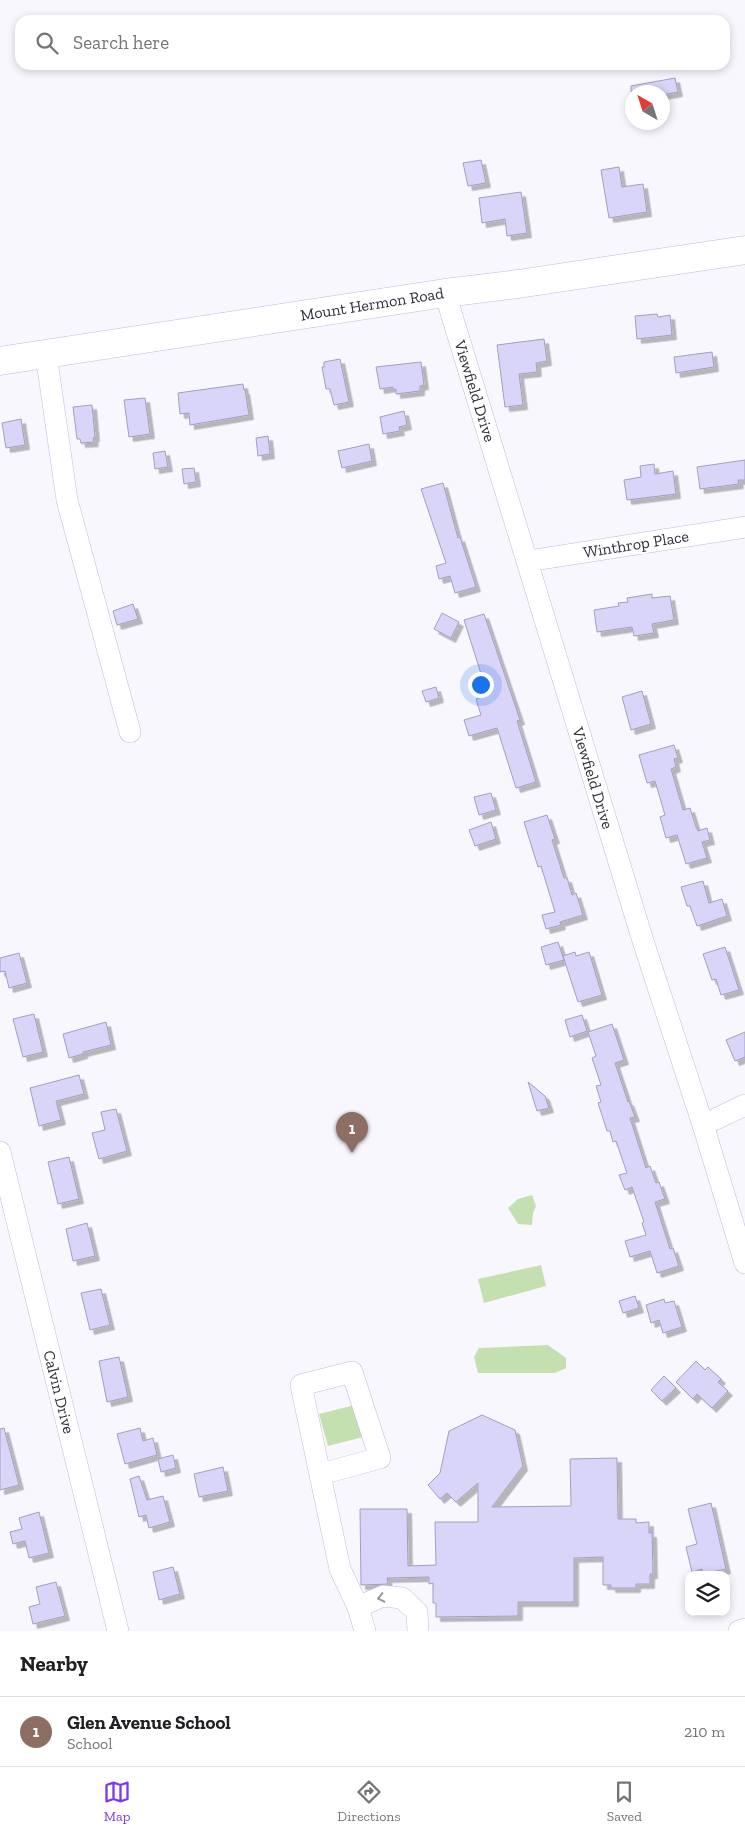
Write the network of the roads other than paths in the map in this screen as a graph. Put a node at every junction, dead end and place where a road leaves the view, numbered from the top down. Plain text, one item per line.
1 (745, 250) edge
2 (445, 293) junction
3 (46, 354) junction
4 (0, 361) edge
5 (745, 527) edge
6 (528, 561) junction
7 (130, 732) dead end
8 (745, 1105) edge
9 (703, 1125) junction
10 (0, 1152) edge
11 (745, 1263) edge
12 (321, 1474) junction
13 (358, 1607) junction
14 (745, 1629) edge
15 (118, 1631) edge
16 (365, 1631) edge
17 (418, 1631) edge
18 (739, 1631) edge

1 - 2 main road, Mount Hermon Road
2 - 3 main road, Mount Hermon Road
2 - 6 street, Viewfield Drive
3 - 4 main road, Mount Hermon Road
3 - 7 street
5 - 6 street, Winthrop Place
6 - 9 street, Viewfield Drive
8 - 9 street
9 - 11 street, Viewfield Drive
10 - 15 street, Calvin Drive
12 - 12 street
12 - 13 street
13 - 16 street
17 -> 13 street
14 - 18 street

